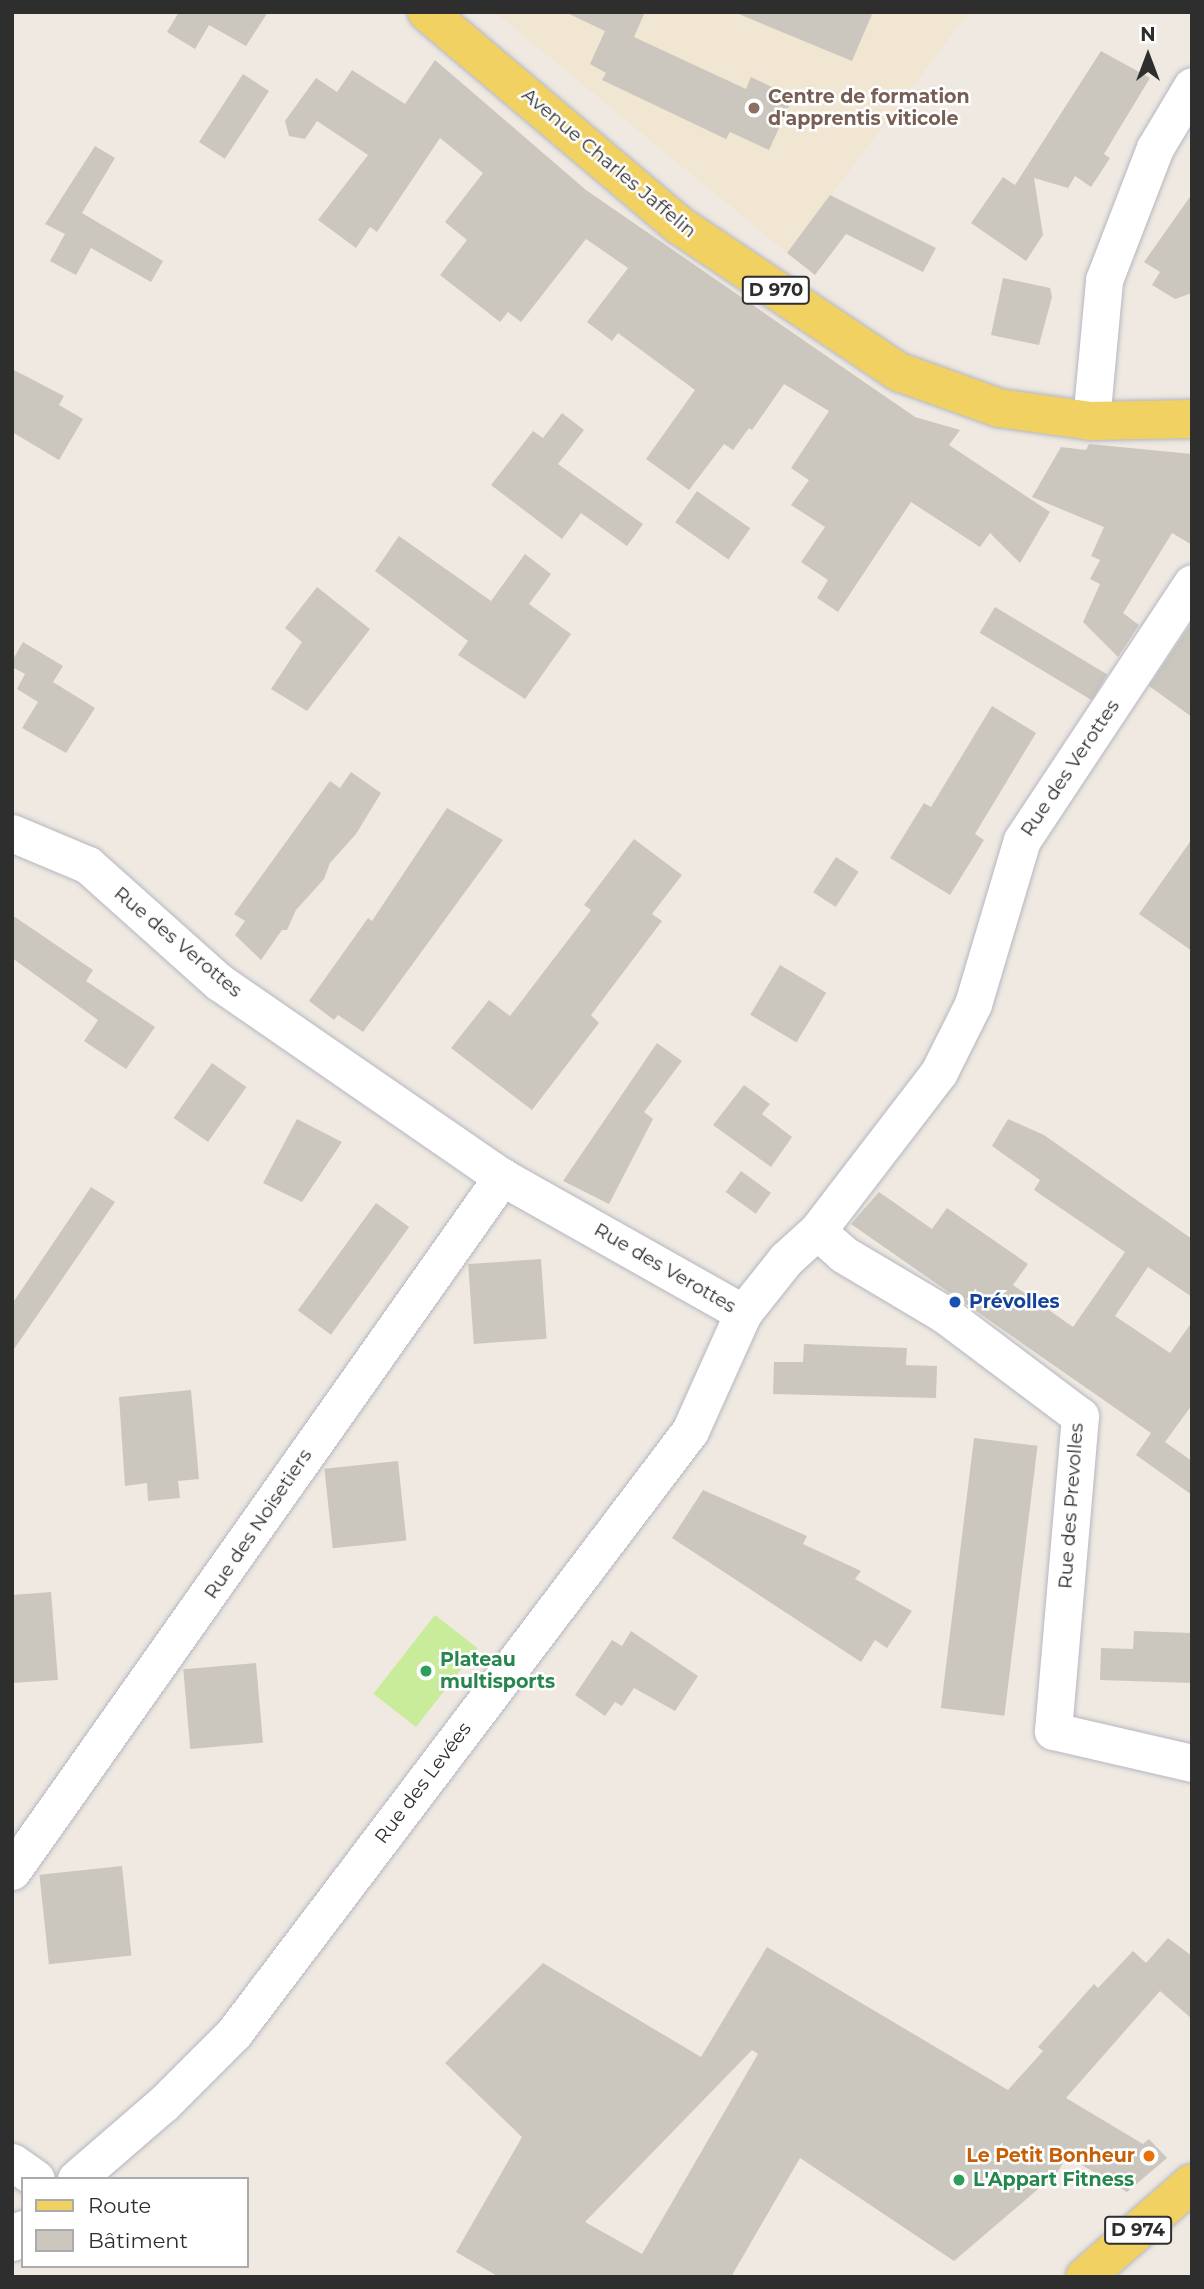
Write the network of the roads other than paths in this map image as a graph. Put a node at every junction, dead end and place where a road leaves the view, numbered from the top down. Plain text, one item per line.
1 (426, 12) edge
2 (1192, 86) edge
3 (1192, 419) edge
4 (1091, 421) junction
5 (1192, 583) edge
6 (12, 833) edge
7 (502, 1177) junction
8 (817, 1231) junction
9 (743, 1313) junction
10 (1192, 1763) edge
11 (12, 1871) edge
12 (12, 2162) edge
13 (33, 2177) edge
14 (78, 2177) edge
15 (1192, 2183) edge
16 (1085, 2277) edge

1 - 4 main road, Avenue Charles Jaffelin / D 970
2 - 4 street
3 - 4 main road, Avenue Charles Jaffelin / D 970
5 - 8 street, Rue des Verottes
6 - 7 street, Rue des Verottes
7 - 9 street, Rue des Verottes
7 - 11 street, Rue des Noisetiers
8 - 9 street, Rue des Verottes
8 - 10 street, Rue des Prevolles
9 - 14 street, Rue des Levées
12 - 13 street
15 - 16 main road, D 974

